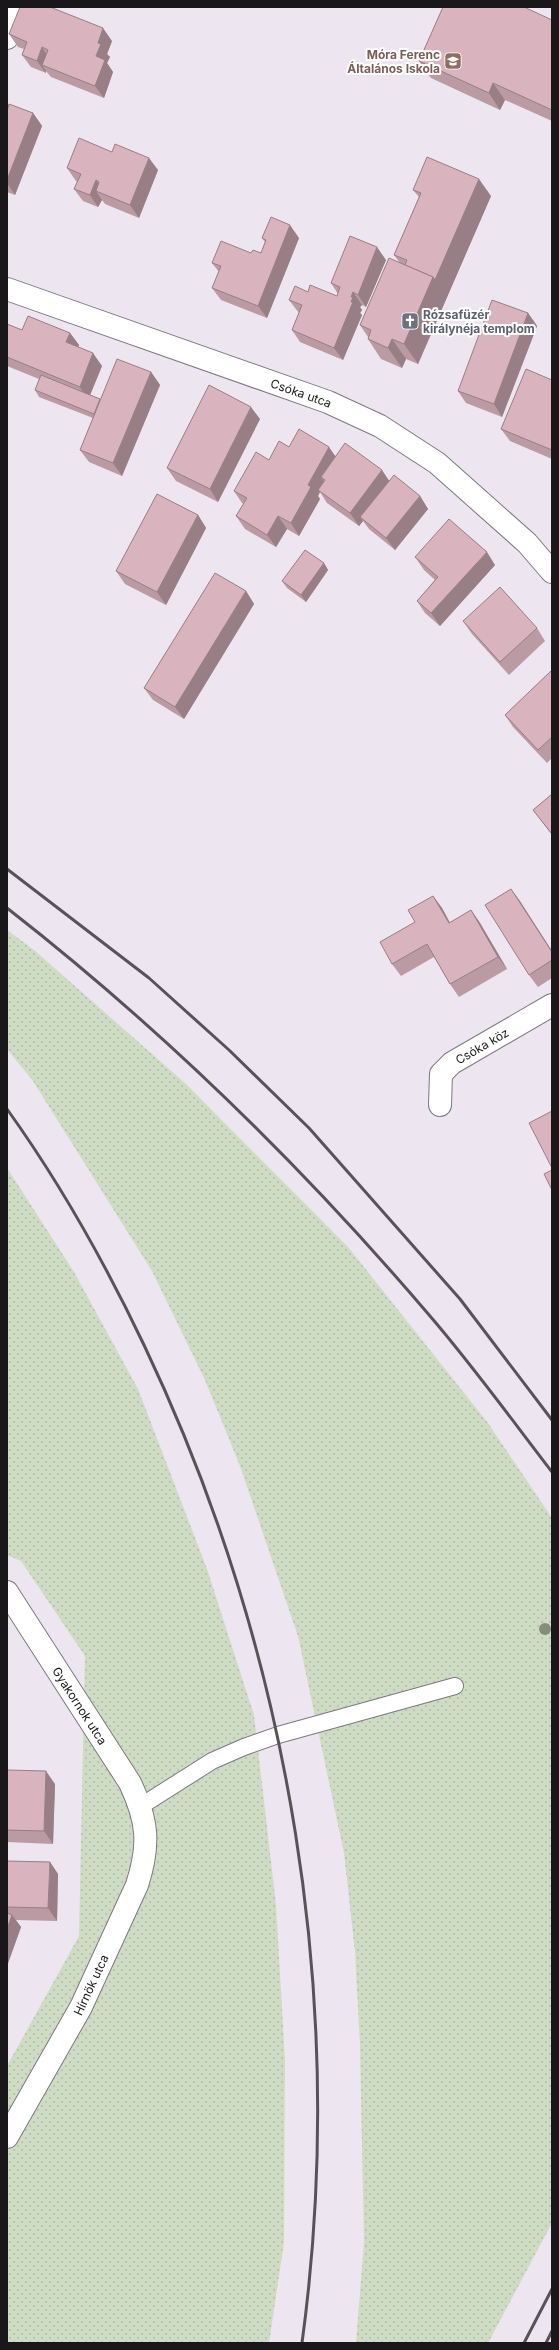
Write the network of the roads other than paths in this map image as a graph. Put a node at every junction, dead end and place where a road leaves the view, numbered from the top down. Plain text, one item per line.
1 (19, 7) edge
2 (7, 38) edge
3 (7, 289) edge
4 (552, 572) edge
5 (552, 1005) edge
6 (440, 1105) dead end
7 (7, 1592) edge
8 (455, 1686) dead end
9 (143, 1814) junction
10 (9, 2131) edge

1 - 2 street
3 - 4 street, Csóka utca
5 - 6 street, Csóka köz
7 - 9 street, Gyakornok utca
8 - 9 lane
9 - 10 street, Hírnök utca

